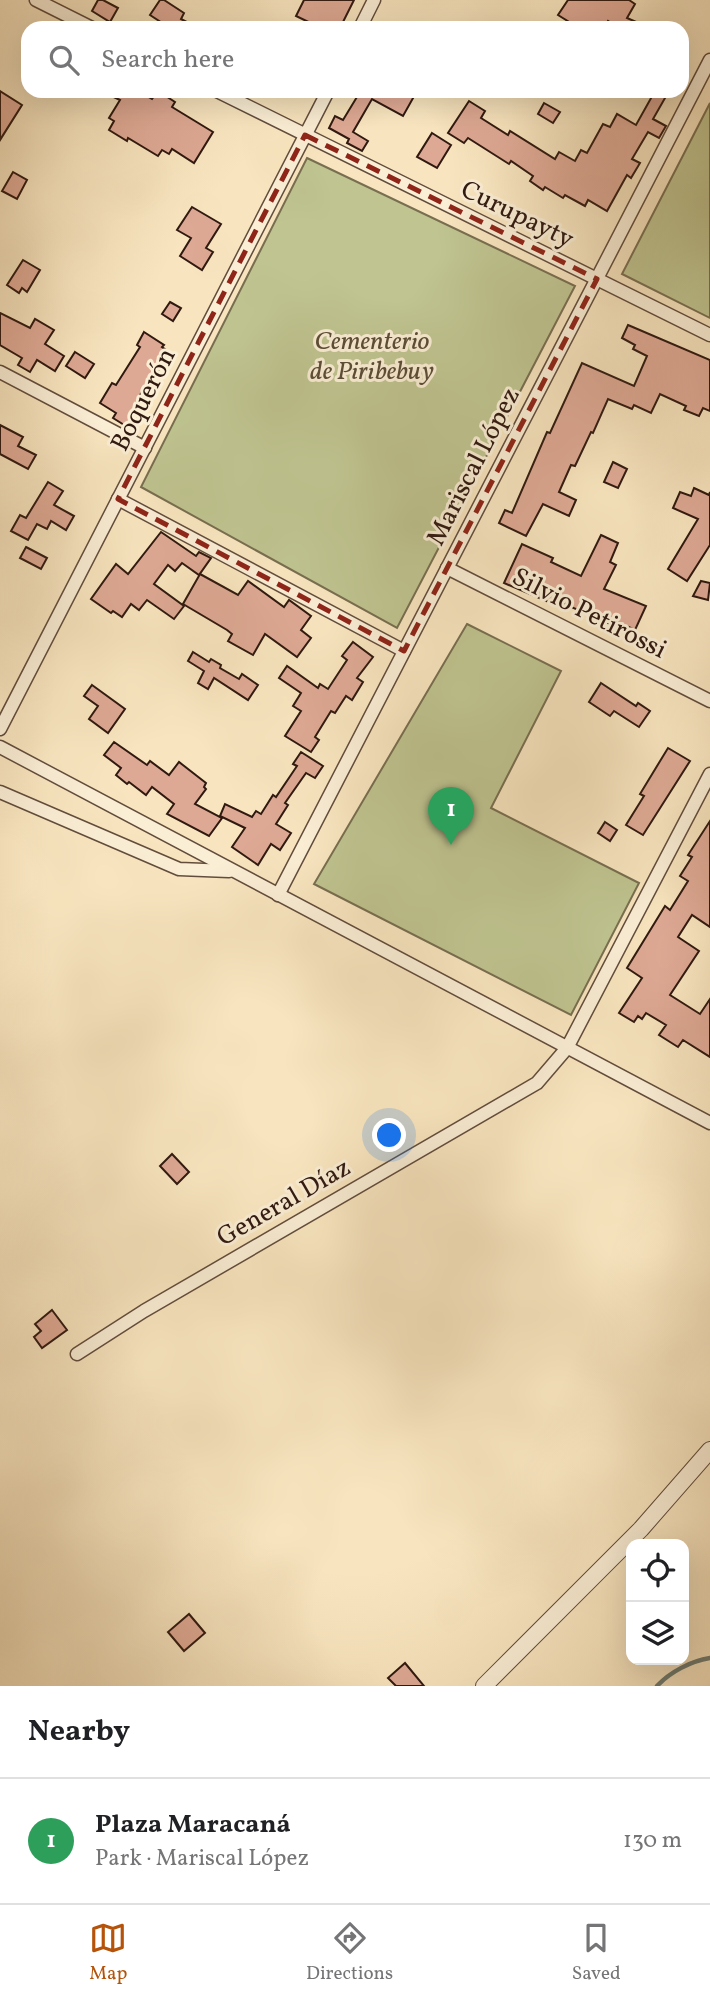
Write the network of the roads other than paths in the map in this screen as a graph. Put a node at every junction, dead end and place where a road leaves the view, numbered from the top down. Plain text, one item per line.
1 (36, 0) edge
2 (374, 0) edge
3 (78, 21) edge
4 (364, 21) edge
5 (710, 60) edge
6 (230, 98) edge
7 (324, 98) edge
8 (305, 135) junction
9 (597, 279) junction
10 (710, 335) edge
11 (0, 372) edge
12 (145, 448) junction
13 (118, 499) junction
14 (447, 568) junction
15 (404, 651) junction
16 (710, 701) edge
17 (0, 729) edge
18 (0, 747) edge
19 (710, 774) edge
20 (0, 792) edge
21 (233, 871) junction
22 (278, 895) junction
23 (567, 1048) junction
24 (710, 1123) edge
25 (77, 1354) dead end
26 (707, 1451) edge
27 (484, 1686) edge

1 - 3 street
2 - 4 street
5 - 9 street, Mariscal López
6 - 8 street, Curupayty
7 - 8 street, Boquerón
8 - 9 street, Curupayty
8 - 12 street, Boquerón
9 - 10 street, Curupayty
9 - 14 street, Mariscal López
11 - 12 street
12 - 13 street, Boquerón
13 - 15 street
13 - 17 street, Boquerón
14 - 15 street, Mariscal López
14 - 16 street, Silvio Petirossi
15 - 22 street, Mariscal López
18 - 21 street
19 - 23 street, General Díaz
20 - 21 street
21 - 22 street
22 - 23 street
23 - 24 street
23 - 25 street, General Díaz
26 - 27 street

